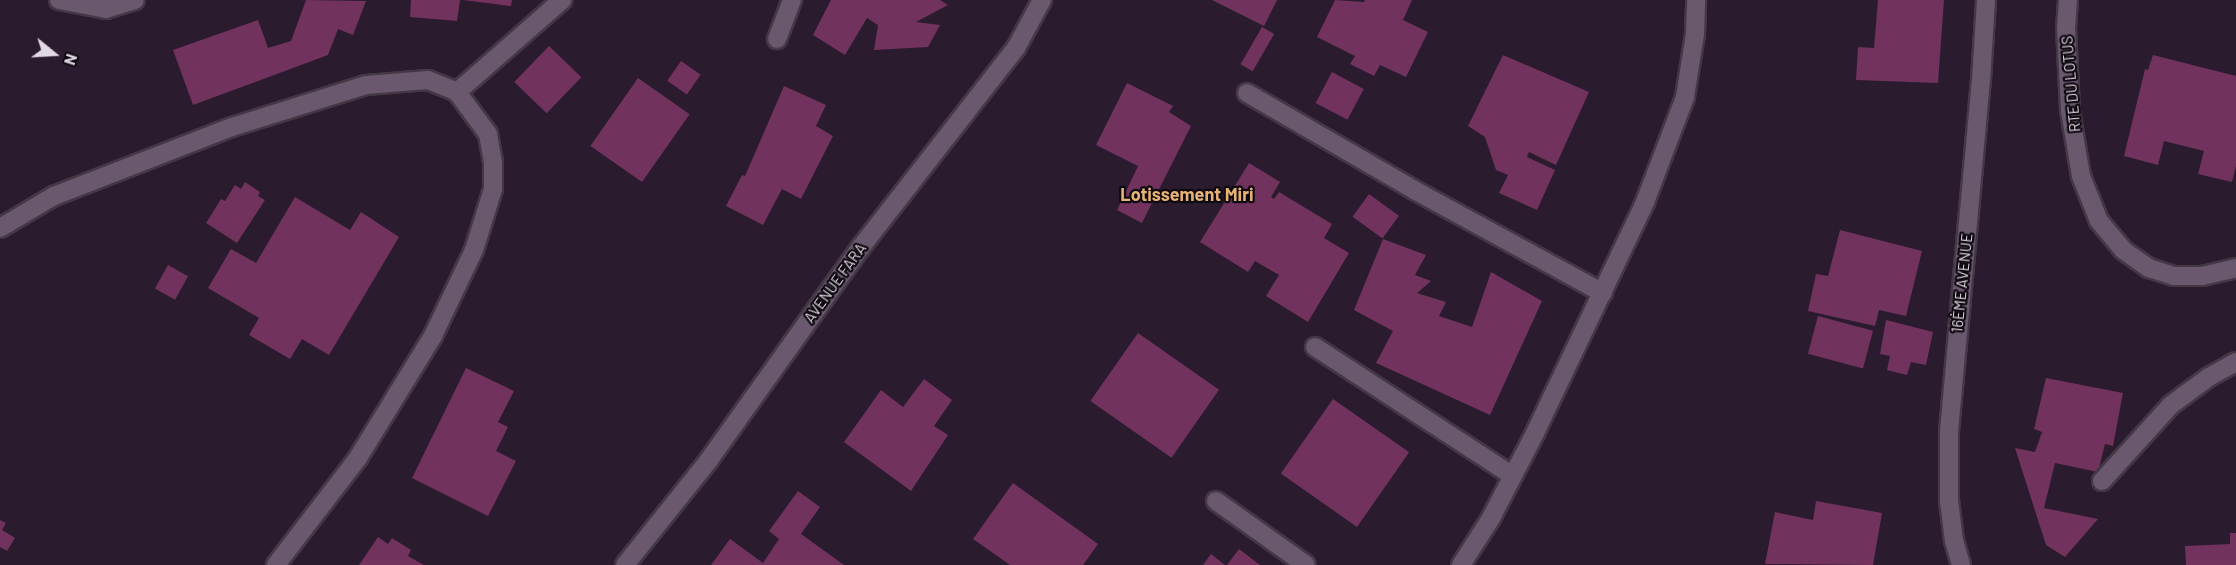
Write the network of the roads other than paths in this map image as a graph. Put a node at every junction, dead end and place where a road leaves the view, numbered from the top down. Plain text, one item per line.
1 (59, 0) edge
2 (135, 0) edge
3 (562, 0) edge
4 (792, 0) edge
5 (1042, 0) edge
6 (1696, 0) edge
7 (1986, 0) edge
8 (2068, 0) edge
9 (777, 39) dead end
10 (457, 92) junction
11 (1247, 93) dead end
12 (0, 228) edge
13 (2236, 268) edge
14 (1603, 293) junction
15 (1315, 346) dead end
16 (2236, 362) edge
17 (1513, 476) junction
18 (2102, 481) dead end
19 (1216, 501) dead end
20 (276, 565) edge
21 (625, 565) edge
22 (1306, 565) edge
23 (1461, 565) edge
24 (1961, 565) edge

1 - 2 street
3 - 10 street
4 - 9 street
5 - 21 street, AVENUE FARA
6 - 14 street
7 - 24 street, 16ÈME AVENUE
8 - 13 street, RTE DU LOTUS
10 - 12 street
10 - 20 street
11 - 14 street
14 - 17 street
15 - 17 street
16 - 18 street
17 - 23 street
19 - 22 street

